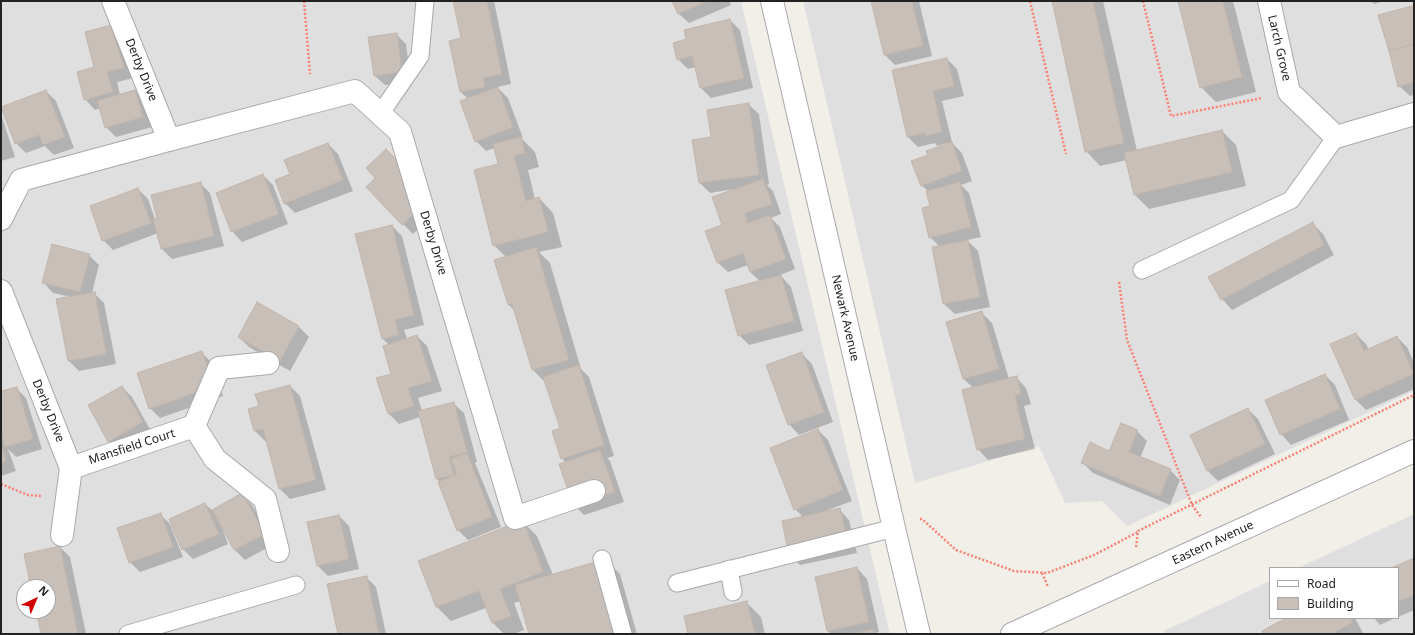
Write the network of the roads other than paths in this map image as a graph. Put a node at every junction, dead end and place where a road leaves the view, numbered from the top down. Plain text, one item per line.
1 (113, 1) edge
2 (425, 1) edge
3 (772, 1) edge
4 (1269, 1) edge
5 (380, 114) junction
6 (1414, 114) edge
7 (1336, 137) junction
8 (169, 140) junction
9 (1, 219) edge
10 (1142, 270) road end
11 (1, 291) edge
12 (268, 363) dead end
13 (194, 426) junction
14 (1414, 451) edge
15 (71, 468) junction
16 (594, 491) dead end
17 (894, 528) junction
18 (62, 535) dead end
19 (278, 551) dead end
20 (602, 559) dead end
21 (729, 569) junction
22 (677, 582) dead end
23 (296, 585) dead end
24 (733, 592) dead end
25 (128, 634) edge
26 (623, 634) edge
27 (919, 634) edge
28 (1012, 634) edge

1 - 8 street, Derby Drive
2 - 5 lane
3 - 17 street, Newark Avenue
4 - 7 street, Larch Grove
5 - 8 street, Derby Drive
5 - 16 street, Derby Drive
6 - 7 street
7 - 10 lane
8 - 9 street, Derby Drive
11 - 15 street, Derby Drive
12 - 13 street
13 - 15 street, Mansfield Court
13 - 19 street
14 - 28 street, Eastern Avenue
15 - 18 street, Derby Drive
17 - 21 lane
17 - 27 street, Newark Avenue
20 - 26 lane
21 - 22 lane
21 - 24 lane
23 - 25 lane

